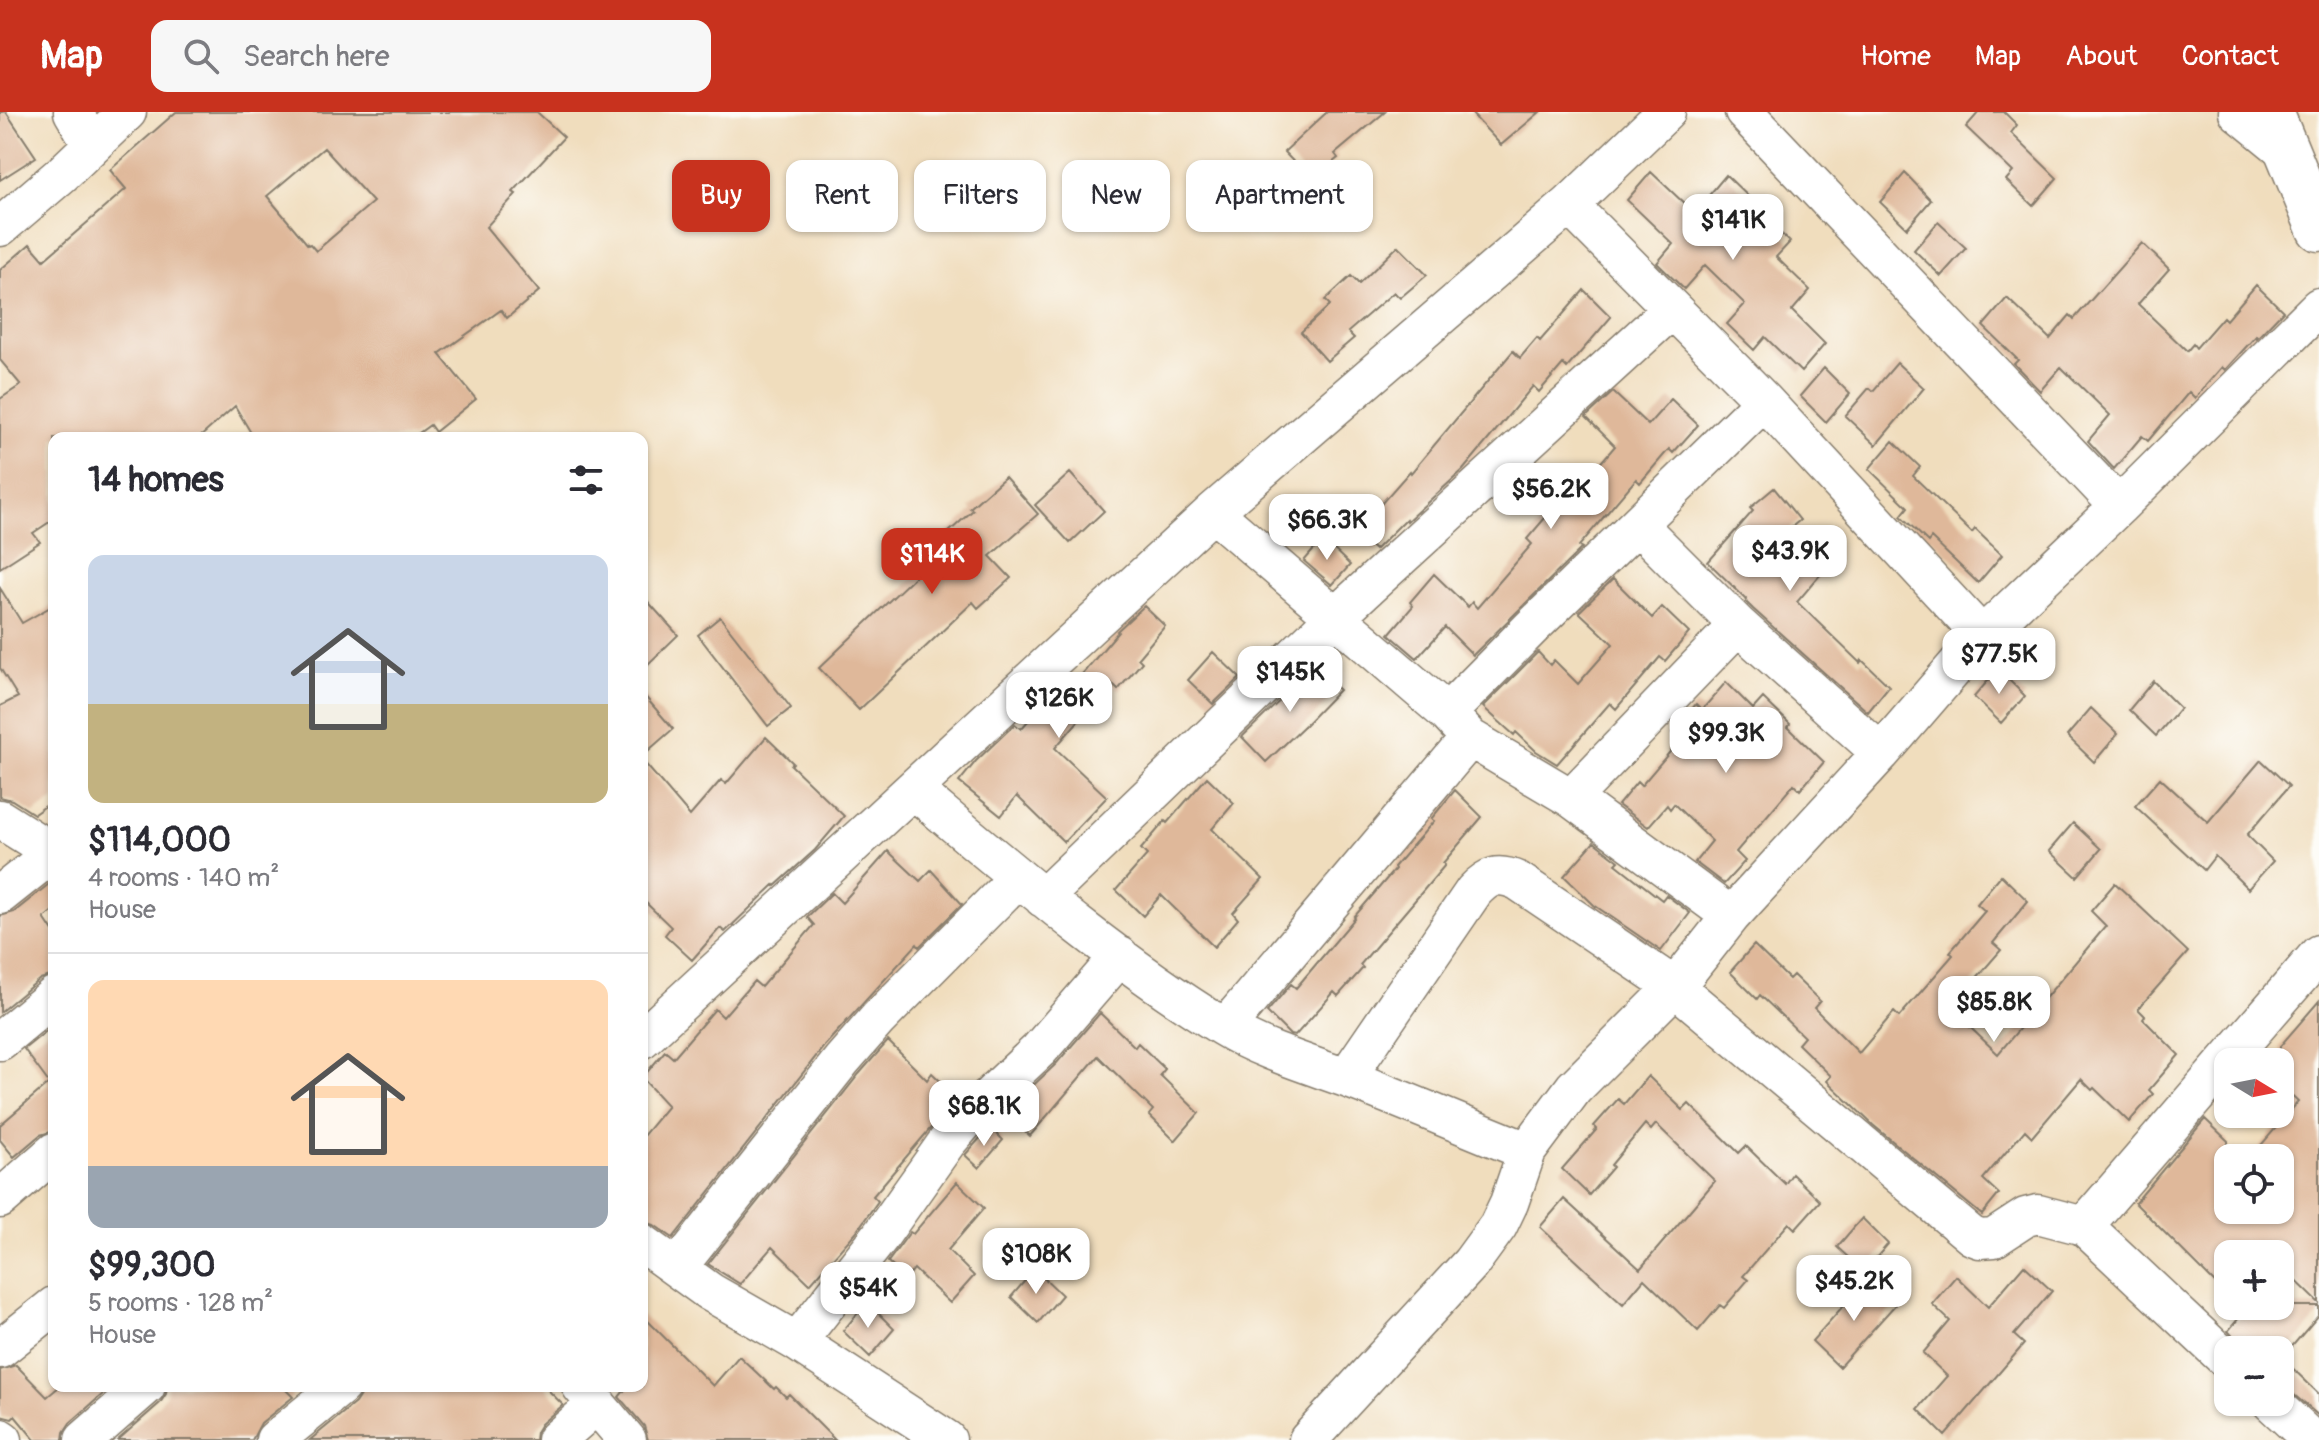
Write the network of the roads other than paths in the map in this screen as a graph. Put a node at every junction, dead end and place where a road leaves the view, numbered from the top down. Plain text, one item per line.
1 (73, 112) edge
2 (127, 112) edge
3 (1666, 112) edge
4 (1744, 112) edge
5 (2238, 112) edge
6 (2271, 112) edge
7 (92, 144) junction
8 (2287, 152) junction
9 (1569, 205) junction
10 (0, 227) edge
11 (2319, 229) edge
12 (2319, 307) edge
13 (1671, 310) junction
14 (1764, 401) junction
15 (2119, 506) junction
16 (1213, 512) junction
17 (1638, 525) junction
18 (1335, 617) junction
19 (1738, 625) junction
20 (1982, 636) junction
21 (1458, 726) junction
22 (1881, 753) junction
23 (914, 790) junction
24 (1571, 798) junction
25 (0, 819) edge
26 (48, 848) edge
27 (48, 857) edge
28 (1030, 888) junction
29 (0, 895) edge
30 (1731, 916) junction
31 (2319, 954) edge
32 (1120, 956) junction
33 (1675, 987) junction
34 (48, 1001) edge
35 (1225, 1028) junction
36 (648, 1034) edge
37 (0, 1041) edge
38 (1346, 1078) junction
39 (1527, 1151) junction
40 (48, 1157) edge
41 (0, 1199) edge
42 (2084, 1226) junction
43 (648, 1247) edge
44 (677, 1268) junction
45 (48, 1311) edge
46 (797, 1342) junction
47 (2214, 1348) edge
48 (0, 1349) edge
49 (139, 1392) edge
50 (334, 1392) edge
51 (589, 1395) edge
52 (2286, 1416) edge
53 (84, 1440) edge
54 (275, 1440) edge
55 (556, 1440) edge
56 (627, 1440) edge
57 (947, 1440) edge
58 (1308, 1440) edge
59 (2312, 1440) edge

1 - 7 street
2 - 7 street
3 - 9 street
4 - 15 street
5 - 8 street
6 - 8 street
7 - 10 street
8 - 11 street
9 - 13 street
9 - 16 street
12 - 15 street
13 - 14 street
13 - 18 street
14 - 17 street
14 - 20 street
15 - 20 street
16 - 18 street
16 - 23 street
17 - 19 street
17 - 21 street
18 - 21 street
18 - 28 street
19 - 22 street
19 - 24 street
20 - 22 street
21 - 24 street
21 - 35 street
22 - 30 street
23 - 28 street
23 - 36 street
24 - 30 street
25 - 26 street
27 - 29 street
28 - 32 street
28 - 44 street
30 - 33 street
31 - 42 street
32 - 35 street
32 - 46 street
33 - 38 street
33 - 39 street
33 - 42 street
34 - 37 street
35 - 38 street
38 - 39 street
39 - 58 street
40 - 41 street
42 - 47 street
43 - 44 street
44 - 46 street
45 - 48 street
46 - 57 street
49 - 53 street
50 - 54 street
51 - 55 street
51 - 56 street
52 - 59 street

